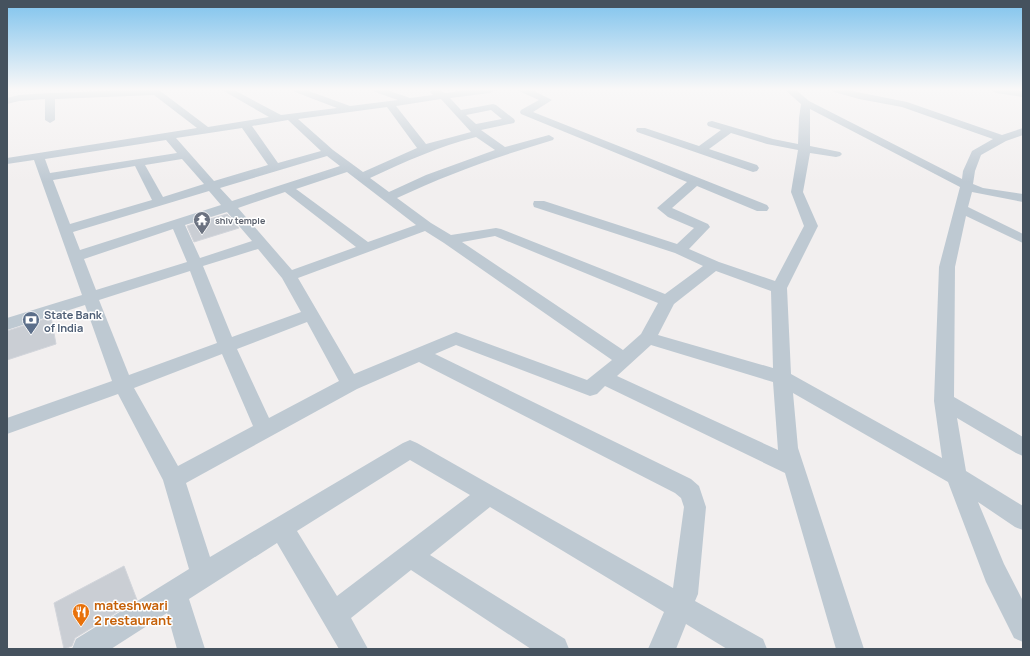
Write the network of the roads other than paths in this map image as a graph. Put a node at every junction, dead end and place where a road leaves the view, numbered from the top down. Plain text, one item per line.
1 (195, 121) edge
2 (267, 121) edge
3 (287, 121) edge
4 (402, 121) edge
5 (466, 121) edge
6 (510, 121) edge
7 (546, 121) edge
8 (804, 121) edge
9 (840, 121) edge
10 (951, 121) edge
11 (245, 124) junction
12 (712, 124) dead end
13 (730, 129) junction
14 (206, 130) junction
15 (641, 130) dead end
16 (475, 131) junction
17 (1023, 131) edge
18 (168, 136) junction
19 (549, 138) dead end
20 (1002, 139) junction
21 (672, 140) junction
22 (804, 147) junction
23 (424, 149) junction
24 (700, 150) junction
25 (503, 151) junction
26 (329, 152) junction
27 (836, 154) dead end
28 (185, 155) junction
29 (38, 156) junction
30 (643, 160) junction
31 (7, 161) edge
32 (138, 162) junction
33 (275, 167) junction
34 (349, 167) junction
35 (753, 168) dead end
36 (46, 177) junction
37 (362, 177) junction
38 (695, 180) junction
39 (212, 186) junction
40 (967, 186) junction
41 (287, 188) junction
42 (388, 197) junction
43 (1023, 198) edge
44 (160, 202) junction
45 (539, 204) dead end
46 (229, 206) junction
47 (762, 208) dead end
48 (961, 208) junction
49 (178, 224) junction
50 (426, 226) junction
51 (66, 230) junction
52 (1023, 239) edge
53 (449, 240) junction
54 (261, 243) junction
55 (367, 248) junction
56 (680, 250) junction
57 (75, 257) junction
58 (194, 264) junction
59 (714, 265) junction
60 (289, 276) junction
61 (779, 288) junction
62 (90, 298) junction
63 (667, 300) junction
64 (311, 314) junction
65 (7, 324) edge
66 (648, 338) junction
67 (227, 346) junction
68 (419, 354) junction
69 (624, 360) junction
70 (603, 377) junction
71 (782, 378) junction
72 (350, 384) junction
73 (123, 385) junction
74 (944, 401) junction
75 (7, 426) edge
76 (265, 430) junction
77 (1023, 447) edge
78 (794, 467) junction
79 (956, 476) junction
80 (174, 479) junction
81 (488, 495) junction
82 (1023, 519) edge
83 (281, 527) junction
84 (410, 556) junction
85 (203, 575) junction
86 (174, 593) junction
87 (679, 606) junction
88 (334, 615) junction
89 (1023, 629) edge
90 (86, 649) edge
91 (191, 649) edge
92 (354, 649) edge
93 (555, 649) edge
94 (662, 649) edge
95 (753, 649) edge
96 (850, 649) edge

1 - 14 street
2 - 11 street
3 - 26 street
4 - 23 street
5 - 16 street
6 - 16 street
7 - 30 street
8 - 22 street
9 - 40 street
10 - 20 street
11 - 14 street
11 - 33 street
12 - 13 street
13 - 22 street
13 - 24 street
14 - 18 street
15 - 21 street
16 - 23 street
16 - 25 street
17 - 20 street
18 - 28 street
18 - 29 street
19 - 25 street
20 - 40 street
21 - 24 street
21 - 30 street
22 - 27 street
22 - 61 street
23 - 37 street
24 - 35 street
25 - 42 street
26 - 33 street
26 - 34 street
28 - 32 street
28 - 39 street
29 - 31 street
29 - 36 street
30 - 38 street
32 - 36 street
32 - 44 street
33 - 39 street
34 - 37 street
34 - 41 street
36 - 51 street
37 - 42 street
38 - 47 street
38 - 56 street
39 - 44 street
39 - 46 street
40 - 43 street
40 - 48 street
41 - 46 street
41 - 55 street
42 - 50 street
44 - 51 street
45 - 56 street
46 - 49 street
46 - 54 street
48 - 52 street
48 - 74 street
49 - 57 street
49 - 58 street
50 - 53 street
50 - 55 street
51 - 57 street
53 - 63 street
53 - 69 street
54 - 58 street
54 - 60 street
55 - 60 street
56 - 59 street
57 - 62 street
58 - 62 street
58 - 67 street
59 - 61 street
59 - 63 street
60 - 64 street
61 - 71 street
62 - 65 street
62 - 73 street
63 - 66 street
64 - 67 street
64 - 72 street
66 - 69 street
66 - 71 street
67 - 73 street
67 - 76 street
68 - 70 street
68 - 72 street
68 - 87 street
69 - 70 street
70 - 78 street
71 - 78 street
71 - 79 street
72 - 76 street
73 - 75 street
73 - 80 street
74 - 77 street
74 - 79 street
76 - 80 street
78 - 96 street
79 - 82 street
79 - 89 street
80 - 85 street
81 - 83 street
81 - 84 street
81 - 87 street
83 - 85 street
83 - 88 street
84 - 88 street
84 - 93 street
85 - 86 street
86 - 90 street
86 - 91 street
87 - 94 street
87 - 95 street
88 - 92 street

